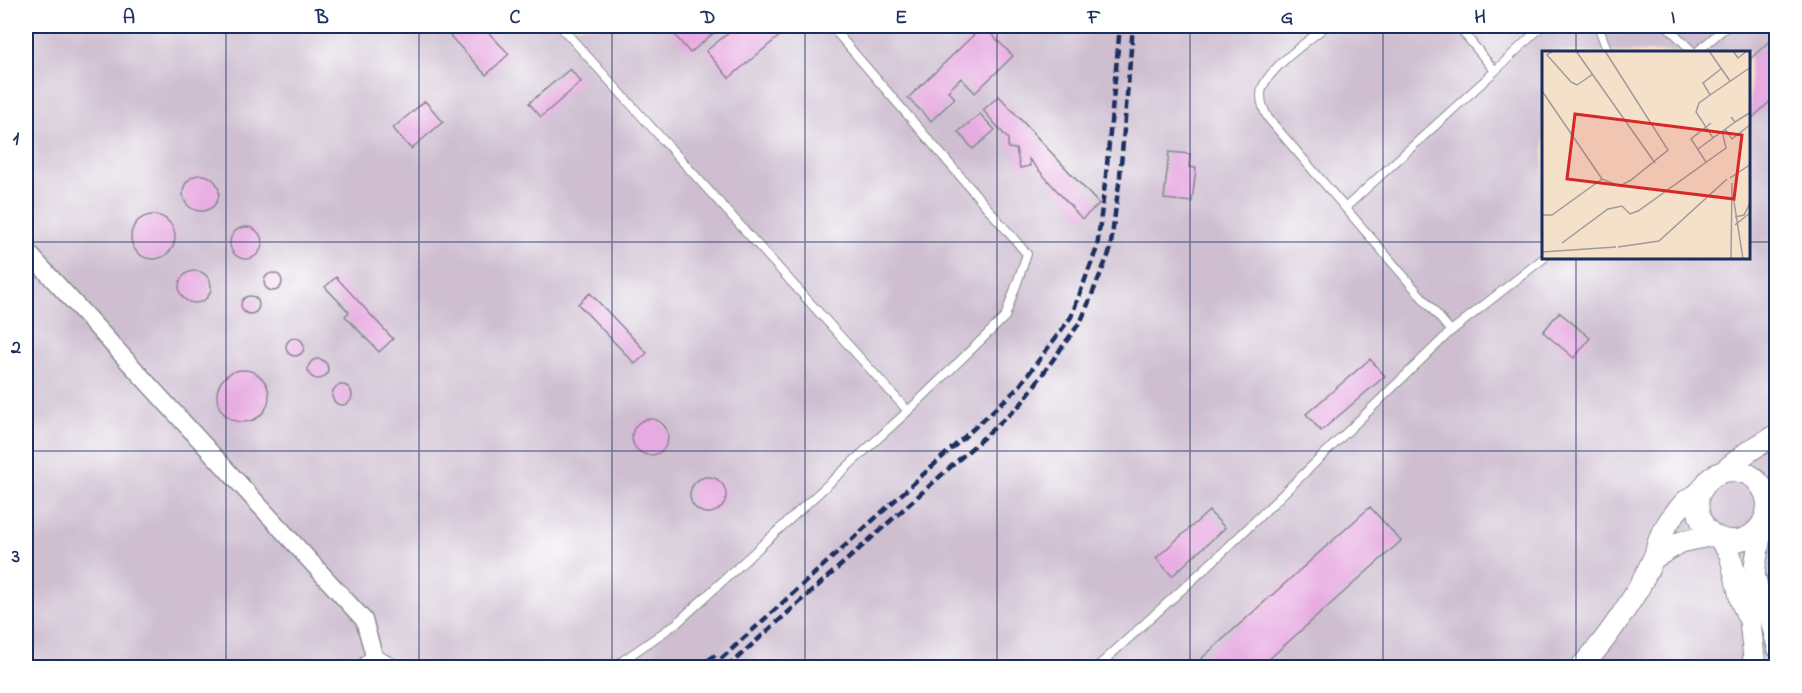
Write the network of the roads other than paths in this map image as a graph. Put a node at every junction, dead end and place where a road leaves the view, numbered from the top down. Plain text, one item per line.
1 (560, 26) edge
2 (831, 26) edge
3 (1326, 26) edge
4 (1458, 26) edge
5 (1542, 26) edge
6 (1598, 26) edge
7 (1667, 26) edge
8 (1727, 26) edge
9 (1608, 51) edge
10 (1694, 51) edge
11 (1696, 51) edge
12 (1495, 71) junction
13 (1346, 207) junction
14 (26, 250) edge
15 (1542, 260) edge
16 (1451, 332) junction
17 (908, 411) junction
18 (1776, 435) edge
19 (1724, 471) junction
20 (1776, 483) edge
21 (1699, 492) junction
22 (1764, 517) junction
23 (1716, 537) junction
24 (1653, 558) junction
25 (1755, 566) junction
26 (1750, 621) junction
27 (1776, 649) edge
28 (373, 652) junction
29 (357, 668) edge
30 (402, 668) edge
31 (612, 668) edge
32 (1096, 668) edge
33 (1580, 668) edge
34 (1755, 668) edge

1 - 17 lane
2 - 17 lane
3 - 13 lane
4 - 12 lane
5 - 12 lane
6 - 9 lane
7 - 10 lane
8 - 11 lane
12 - 13 lane
13 - 16 lane
14 - 28 street
15 - 16 lane
16 - 32 lane
17 - 31 lane
18 - 19 street
19 - 21 street
19 - 22 street
20 - 22 street
21 - 23 street
21 - 24 street
22 - 23 street
22 - 25 street
23 - 24 street
23 - 26 street
24 - 33 street
25 - 26 street
25 - 27 street
26 - 34 street
28 - 29 lane
28 - 30 lane

